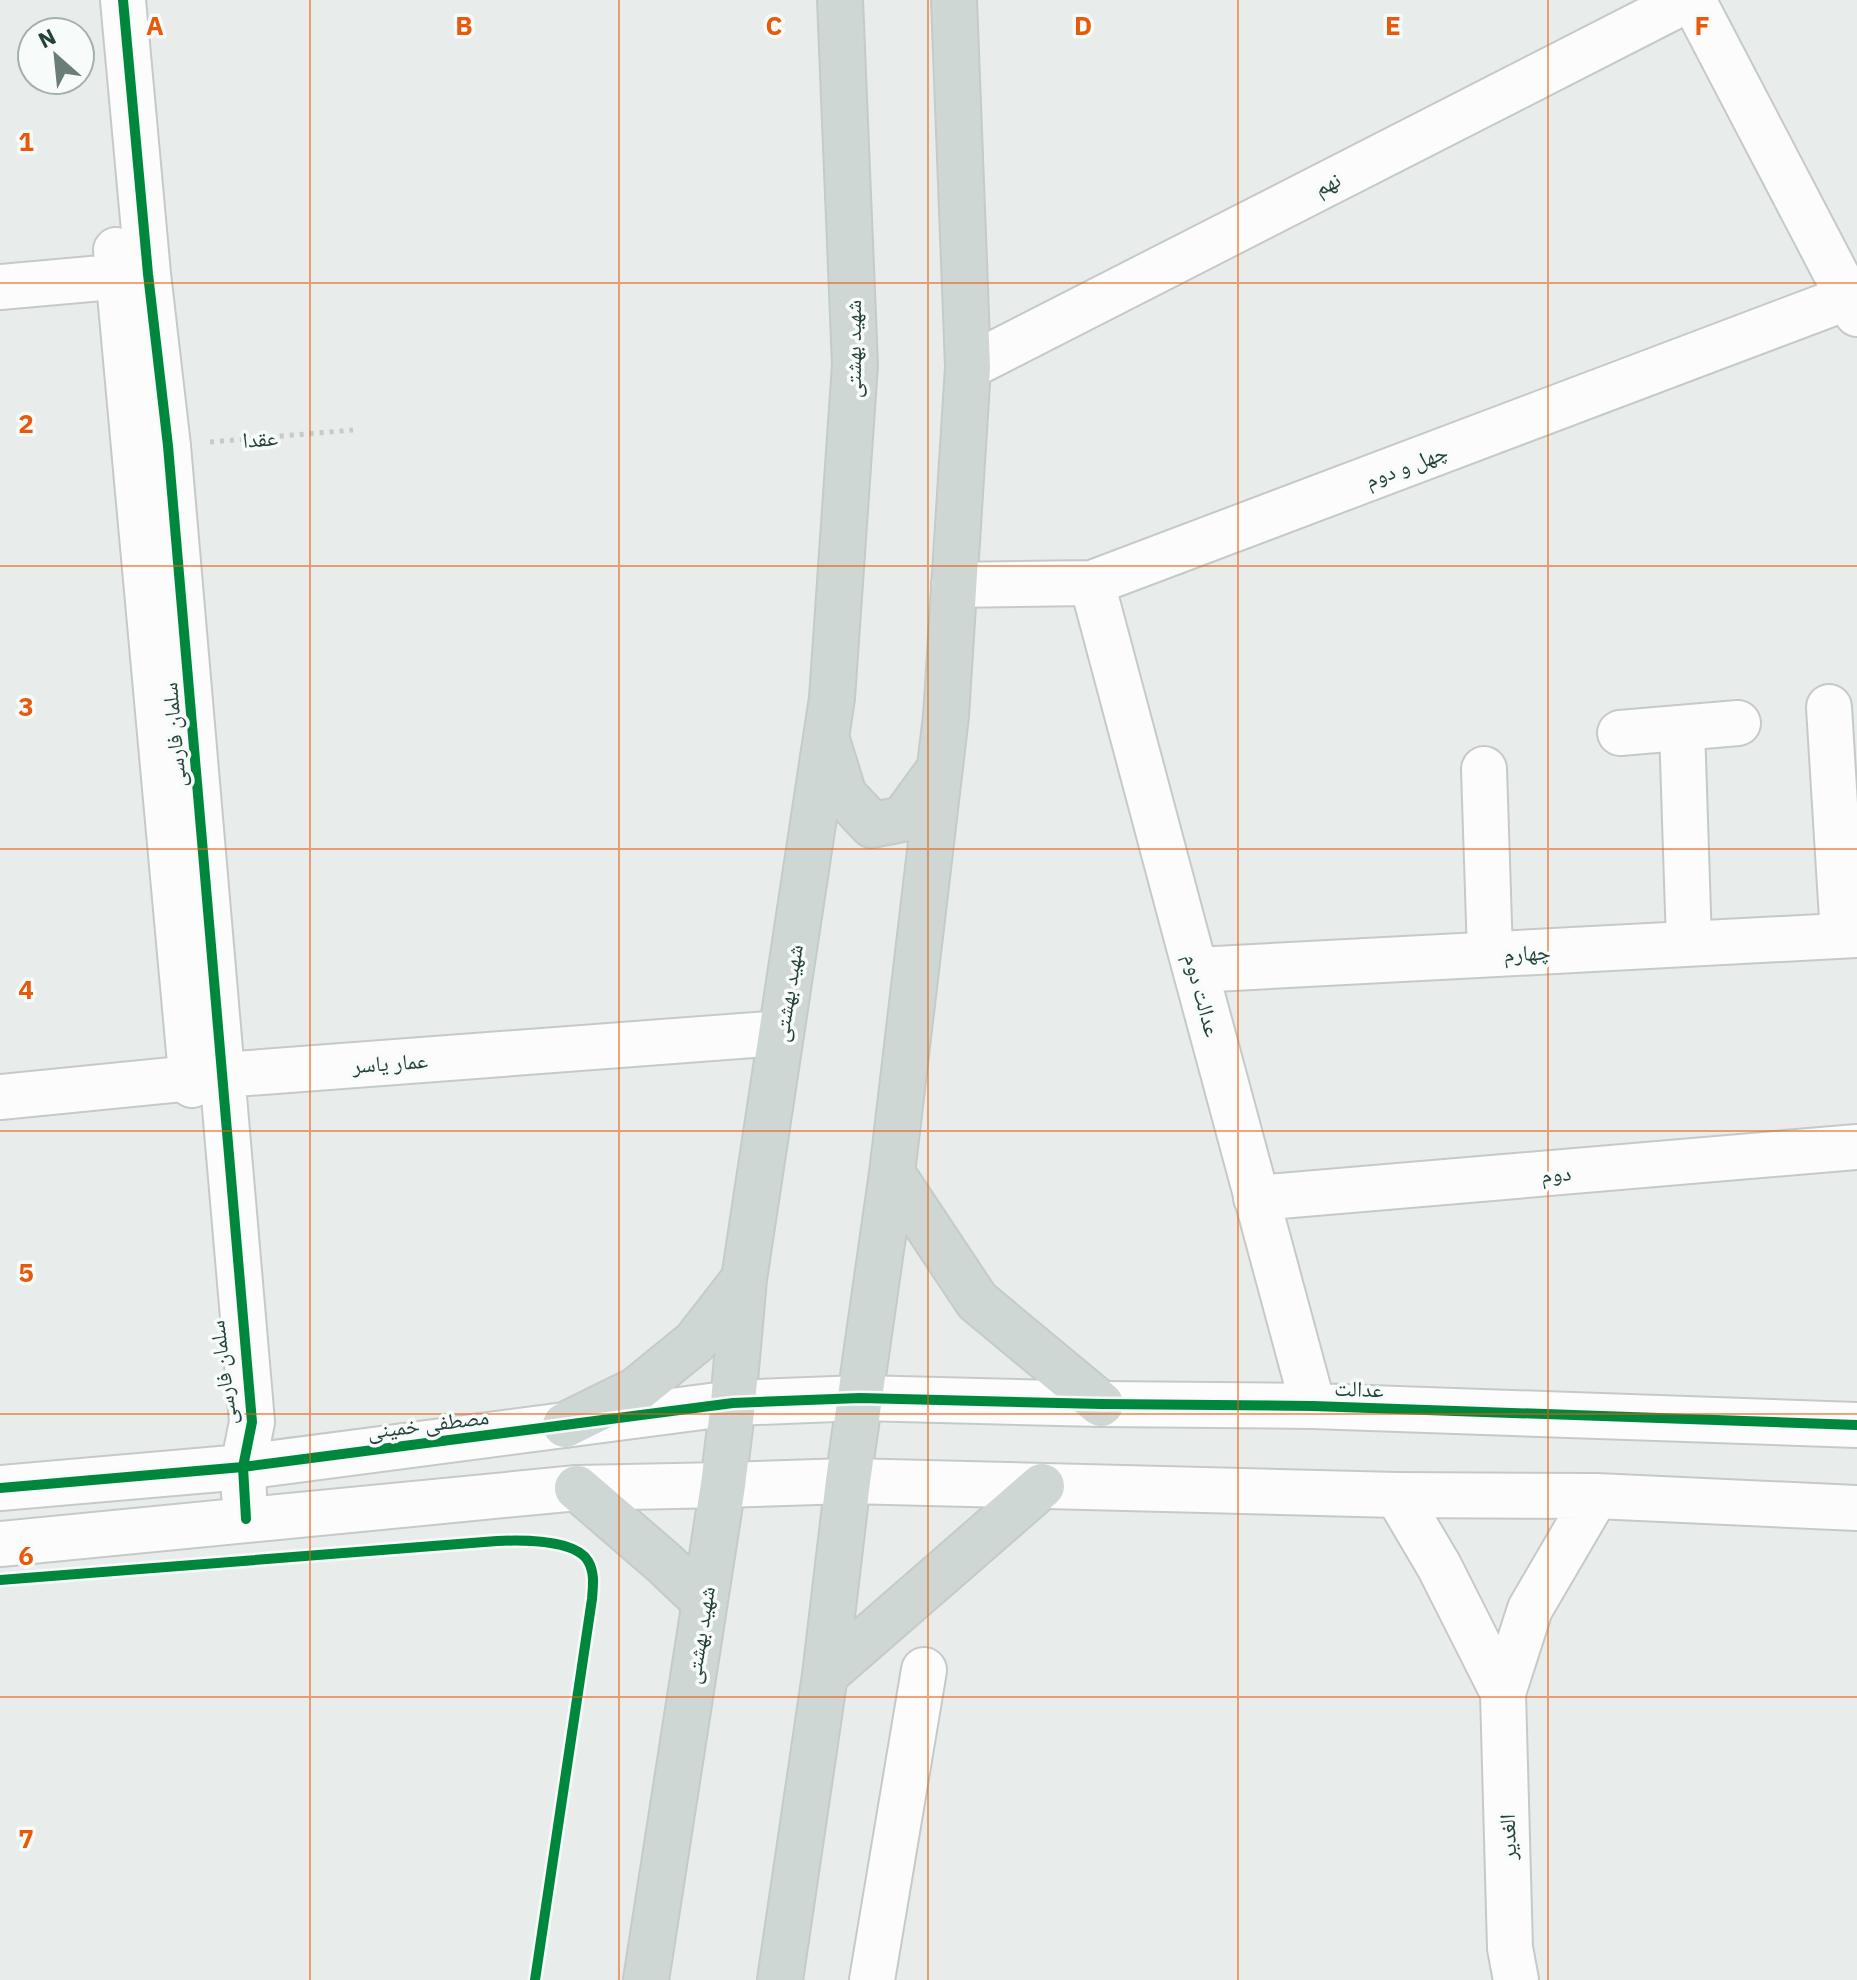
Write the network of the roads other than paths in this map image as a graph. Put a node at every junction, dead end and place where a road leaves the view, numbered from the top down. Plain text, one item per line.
1 (93, 0) edge
2 (123, 0) edge
3 (840, 0) edge
4 (954, 0) edge
5 (1687, 0) edge
6 (1693, 0) edge
7 (133, 276) junction
8 (0, 287) edge
9 (1854, 302) edge
10 (968, 367) junction
11 (1092, 583) junction
12 (954, 585) junction
13 (1829, 707) dead end
14 (1738, 723) dead end
15 (1682, 728) junction
16 (1620, 733) dead end
17 (826, 737) junction
18 (939, 769) junction
19 (1484, 769) dead end
20 (1850, 935) edge
21 (1689, 943) junction
22 (1490, 954) junction
23 (1196, 970) junction
24 (781, 1033) junction
25 (207, 1077) junction
26 (0, 1097) edge
27 (1857, 1147) edge
28 (892, 1173) junction
29 (1256, 1198) junction
30 (744, 1279) junction
31 (860, 1398) junction
32 (733, 1403) junction
33 (1101, 1404) junction
34 (1313, 1406) junction
35 (565, 1425) junction
36 (1857, 1425) edge
37 (243, 1467) junction
38 (848, 1481) junction
39 (723, 1485) junction
40 (1042, 1486) junction
41 (0, 1488) edge
42 (577, 1488) junction
43 (1397, 1495) junction
44 (1596, 1496) junction
45 (1857, 1508) edge
46 (246, 1519) junction
47 (0, 1544) edge
48 (705, 1602) junction
49 (924, 1670) dead end
50 (825, 1675) junction
51 (1503, 1693) junction
52 (646, 1980) edge
53 (780, 1980) edge
54 (872, 1980) edge
55 (1516, 1980) edge

1 - 7 street, سلمان فارسی
2 - 7 street, سلمان فارسی
3 - 17 main road, شهید بهشتی
4 - 10 main road
5 - 10 street, نهم
6 - 9 street
7 - 8 street
7 - 25 street, سلمان فارسی
7 - 25 street, سلمان فارسی
9 - 11 street, چهل و دوم
10 - 12 main road
11 - 12 street, چهل و دوم
11 - 23 street, عدالت دوم
12 - 18 main road
13 - 20 street
14 - 15 street
15 - 16 street
15 - 21 street
17 - 18 main road
17 - 24 main road, شهید بهشتی
18 - 28 main road
19 - 22 street
20 - 21 street, چهارم
21 - 22 street, چهارم
22 - 23 street, چهارم
23 - 29 street, عدالت دوم
24 - 25 street, عمار یاسر
24 - 30 main road, شهید بهشتی
25 - 26 street, عمار یاسر
25 - 37 street, سلمان فارسی
27 - 29 street, دوم
28 - 31 main road
28 - 33 main road
29 - 34 street, عدالت دوم
30 - 32 main road, شهید بهشتی
30 - 35 main road
31 - 32 street, مصطفی خمینی
31 - 33 street, عدالت
31 - 38 main road
32 - 35 street, مصطفی خمینی
32 - 39 main road, شهید بهشتی
33 - 34 street, عدالت
34 - 36 street, عدالت
35 - 37 street, مصطفی خمینی
37 - 41 street, مصطفی خمینی
37 - 46 street
38 - 39 street
38 - 40 street
38 - 50 main road
39 - 42 street
39 - 48 main road, شهید بهشتی
40 - 43 street
40 - 50 main road
42 - 46 street
42 - 48 main road
43 - 44 street
43 - 51 street
44 - 45 street
44 - 51 street
46 - 47 street
48 - 52 main road, شهید بهشتی
49 - 54 street
50 - 53 main road
51 - 55 street, الغدیر

